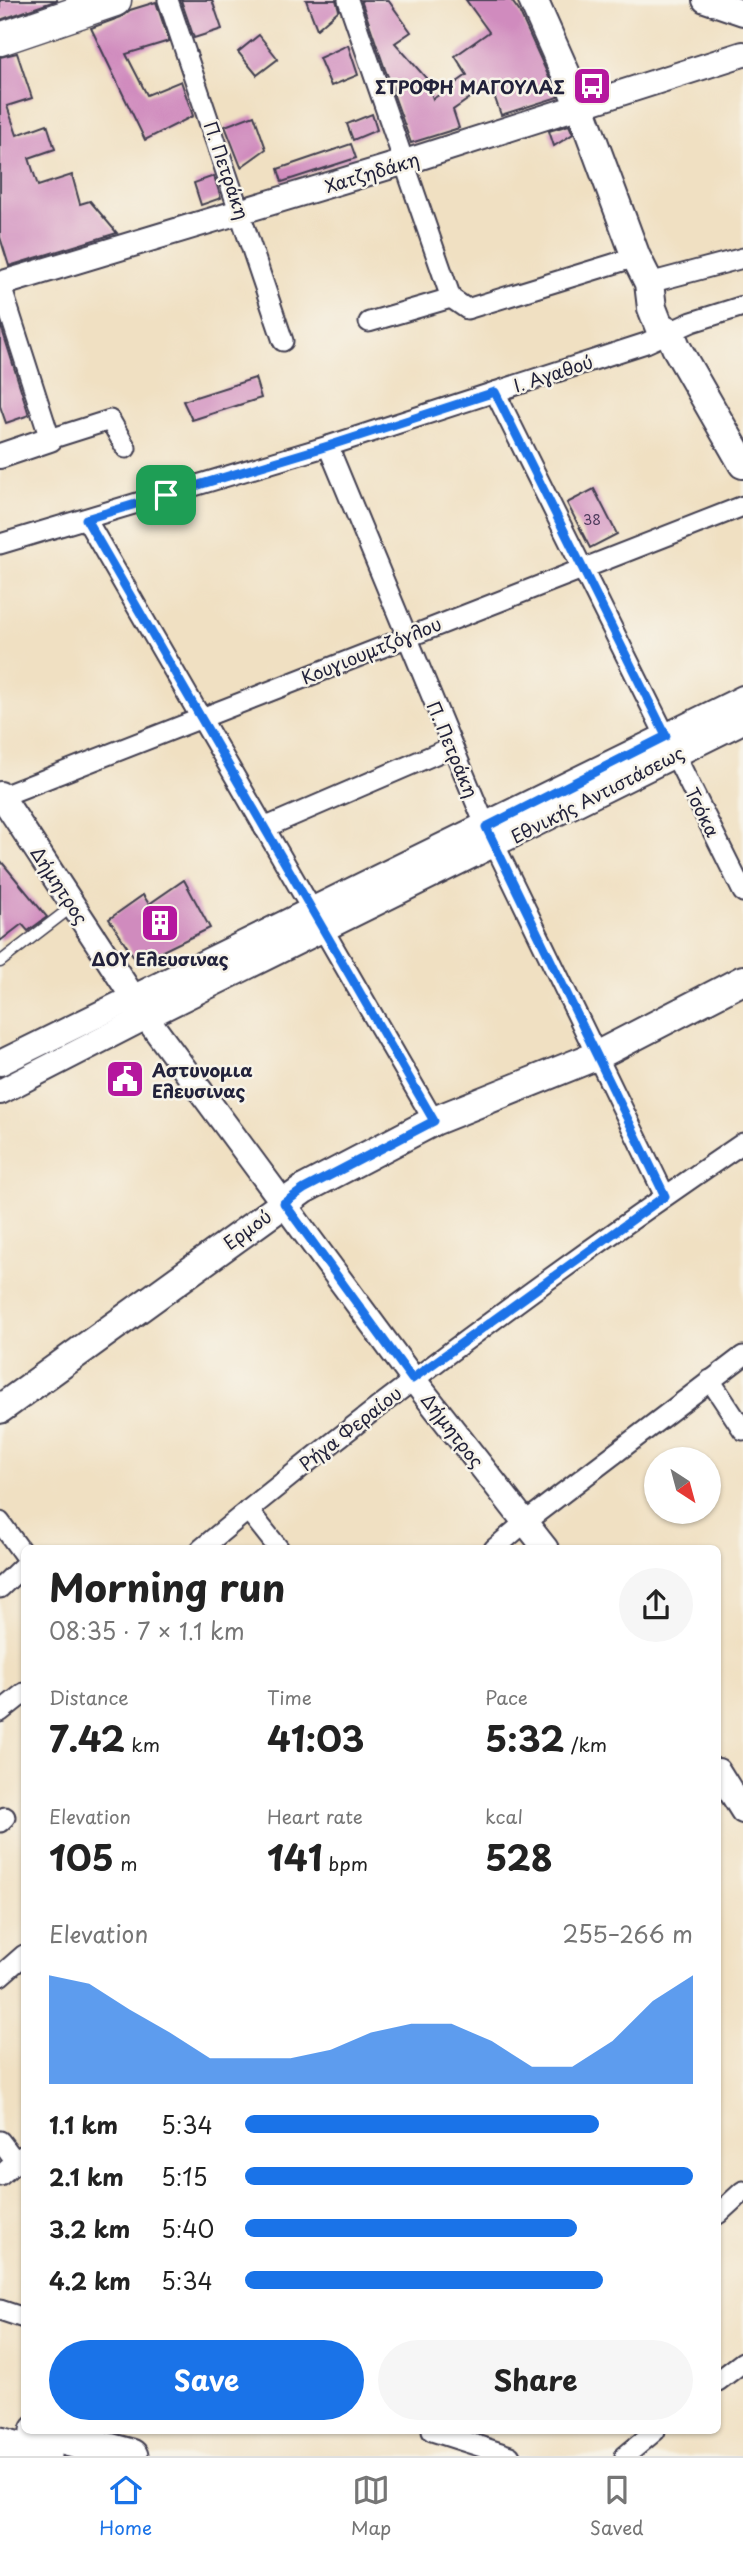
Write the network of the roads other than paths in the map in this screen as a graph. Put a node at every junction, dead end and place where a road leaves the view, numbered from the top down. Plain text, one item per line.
1 (115, 0) edge
2 (168, 0) edge
3 (348, 0) edge
4 (533, 0) edge
5 (705, 0) edge
6 (743, 13) edge
7 (0, 39) edge
8 (743, 54) edge
9 (580, 106) junction
10 (405, 162) junction
11 (241, 212) junction
12 (636, 257) junction
13 (743, 258) edge
14 (649, 283) junction
15 (0, 284) edge
16 (451, 298) junction
17 (743, 306) edge
18 (369, 322) dead end
19 (670, 331) junction
20 (283, 341) dead end
21 (495, 392) junction
22 (50, 439) junction
23 (328, 446) junction
24 (126, 448) dead end
25 (0, 456) edge
26 (743, 464) edge
27 (743, 506) edge
28 (86, 519) junction
29 (0, 544) edge
30 (583, 567) junction
31 (406, 636) junction
32 (743, 698) edge
33 (201, 718) junction
34 (743, 721) edge
35 (670, 745) junction
36 (452, 747) junction
37 (0, 796) edge
38 (264, 828) junction
39 (490, 836) junction
40 (743, 892) edge
41 (74, 905) junction
42 (319, 920) junction
43 (0, 962) edge
44 (743, 980) edge
45 (140, 1007) junction
46 (598, 1055) junction
47 (0, 1063) edge
48 (0, 1092) edge
49 (434, 1121) junction
50 (743, 1143) edge
51 (665, 1196) junction
52 (284, 1203) junction
53 (743, 1356) edge
54 (412, 1379) junction
55 (710, 1380) junction
56 (0, 1409) edge
57 (743, 1430) edge
58 (248, 1510) junction
59 (0, 1522) edge
60 (525, 1522) junction
61 (206, 1545) edge
62 (276, 1545) edge
63 (499, 1545) edge
64 (543, 1545) edge
65 (21, 1551) edge
66 (21, 1568) edge
67 (0, 1588) edge
68 (21, 1695) edge
69 (0, 1712) edge
70 (726, 1780) edge
71 (743, 1811) edge
72 (21, 1958) edge
73 (0, 1976) edge
74 (0, 2141) edge
75 (20, 2158) edge
76 (0, 2176) edge
77 (743, 2191) edge
78 (721, 2211) edge
79 (0, 2311) edge
80 (21, 2317) edge
81 (743, 2362) edge
82 (721, 2379) edge
83 (0, 2421) edge
84 (441, 2434) edge
85 (651, 2434) edge
86 (0, 2444) edge
87 (33, 2445) edge
88 (131, 2456) edge
89 (510, 2456) edge
90 (625, 2456) edge

1 - 7 main road
2 - 11 street, Π. Πετράκη
3 - 10 street
4 - 9 main road
5 - 6 street
8 - 9 street, Χατζηδάκη
9 - 10 street, Χατζηδάκη
9 - 12 main road
10 - 11 street, Χατζηδάκη
10 - 16 street
11 - 15 street, Χατζηδάκη
11 - 20 street, Π. Πετράκη
12 - 14 main road
12 - 16 street
13 - 14 street
14 - 19 main road
15 - 22 street
16 - 18 street
17 - 19 street, Ι. Αγαθού
19 - 21 street, Ι. Αγαθού
19 - 26 main road
21 - 23 street, Ι. Αγαθού
21 - 30 street, Τσόκα
22 - 24 street
22 - 25 street
23 - 28 street, Ι. Αγαθού
23 - 31 street, Π. Πετράκη
27 - 30 street, Κουγιουμτζόγλου
28 - 29 street, Ι. Αγαθού
28 - 33 street
30 - 31 street, Κουγιουμτζόγλου
30 - 35 street, Τσόκα
31 - 33 street, Κουγιουμτζόγλου
31 - 36 street, Π. Πετράκη
32 - 35 street, Εθνικής Αντιστάσεως
33 - 37 street, Κουγιουμτζόγλου
33 - 38 street
34 - 35 street, Εθνικής Αντιστάσεως
35 - 39 street, Εθνικής Αντιστάσεως
35 - 40 street, Τσόκα
36 - 38 street
36 - 39 street, Π. Πετράκη
37 - 41 street, Δήμητρος
38 - 42 street
39 - 42 street, Εθνικής Αντιστάσεως
39 - 46 street, Π. Πετράκη
41 - 43 lane
41 - 45 street, Δήμητρος
42 - 45 street, Εθνικής Αντιστάσεως
42 - 49 street
44 - 46 main road, Ερμού
45 - 47 street, Εθνικής Αντιστάσεως
45 - 48 street, Εθνικής Αντιστάσεως
45 - 52 street, Δήμητρος
46 - 49 main road, Ερμού
46 - 51 street, Π. Πετράκη
49 - 52 main road, Ερμού
50 - 51 street, Ρήγα Φεραίου
51 - 54 street, Ρήγα Φεραίου
52 - 54 street, Δήμητρος
52 - 56 main road, Ερμού
53 - 55 street
54 - 58 street, Ρήγα Φεραίου
54 - 60 street, Δήμητρος
55 - 57 street
55 - 60 street
58 - 61 street, Ρήγα Φεραίου
58 - 62 street
59 - 65 street
60 - 63 street
60 - 64 street, Δήμητρος
66 - 67 street
68 - 69 street
70 - 71 street
72 - 73 street
74 - 75 street
75 - 76 street
77 - 78 street
79 - 80 street
81 - 82 street
83 - 87 highway
84 - 89 street
85 - 90 street
86 - 87 highway
87 - 88 highway

